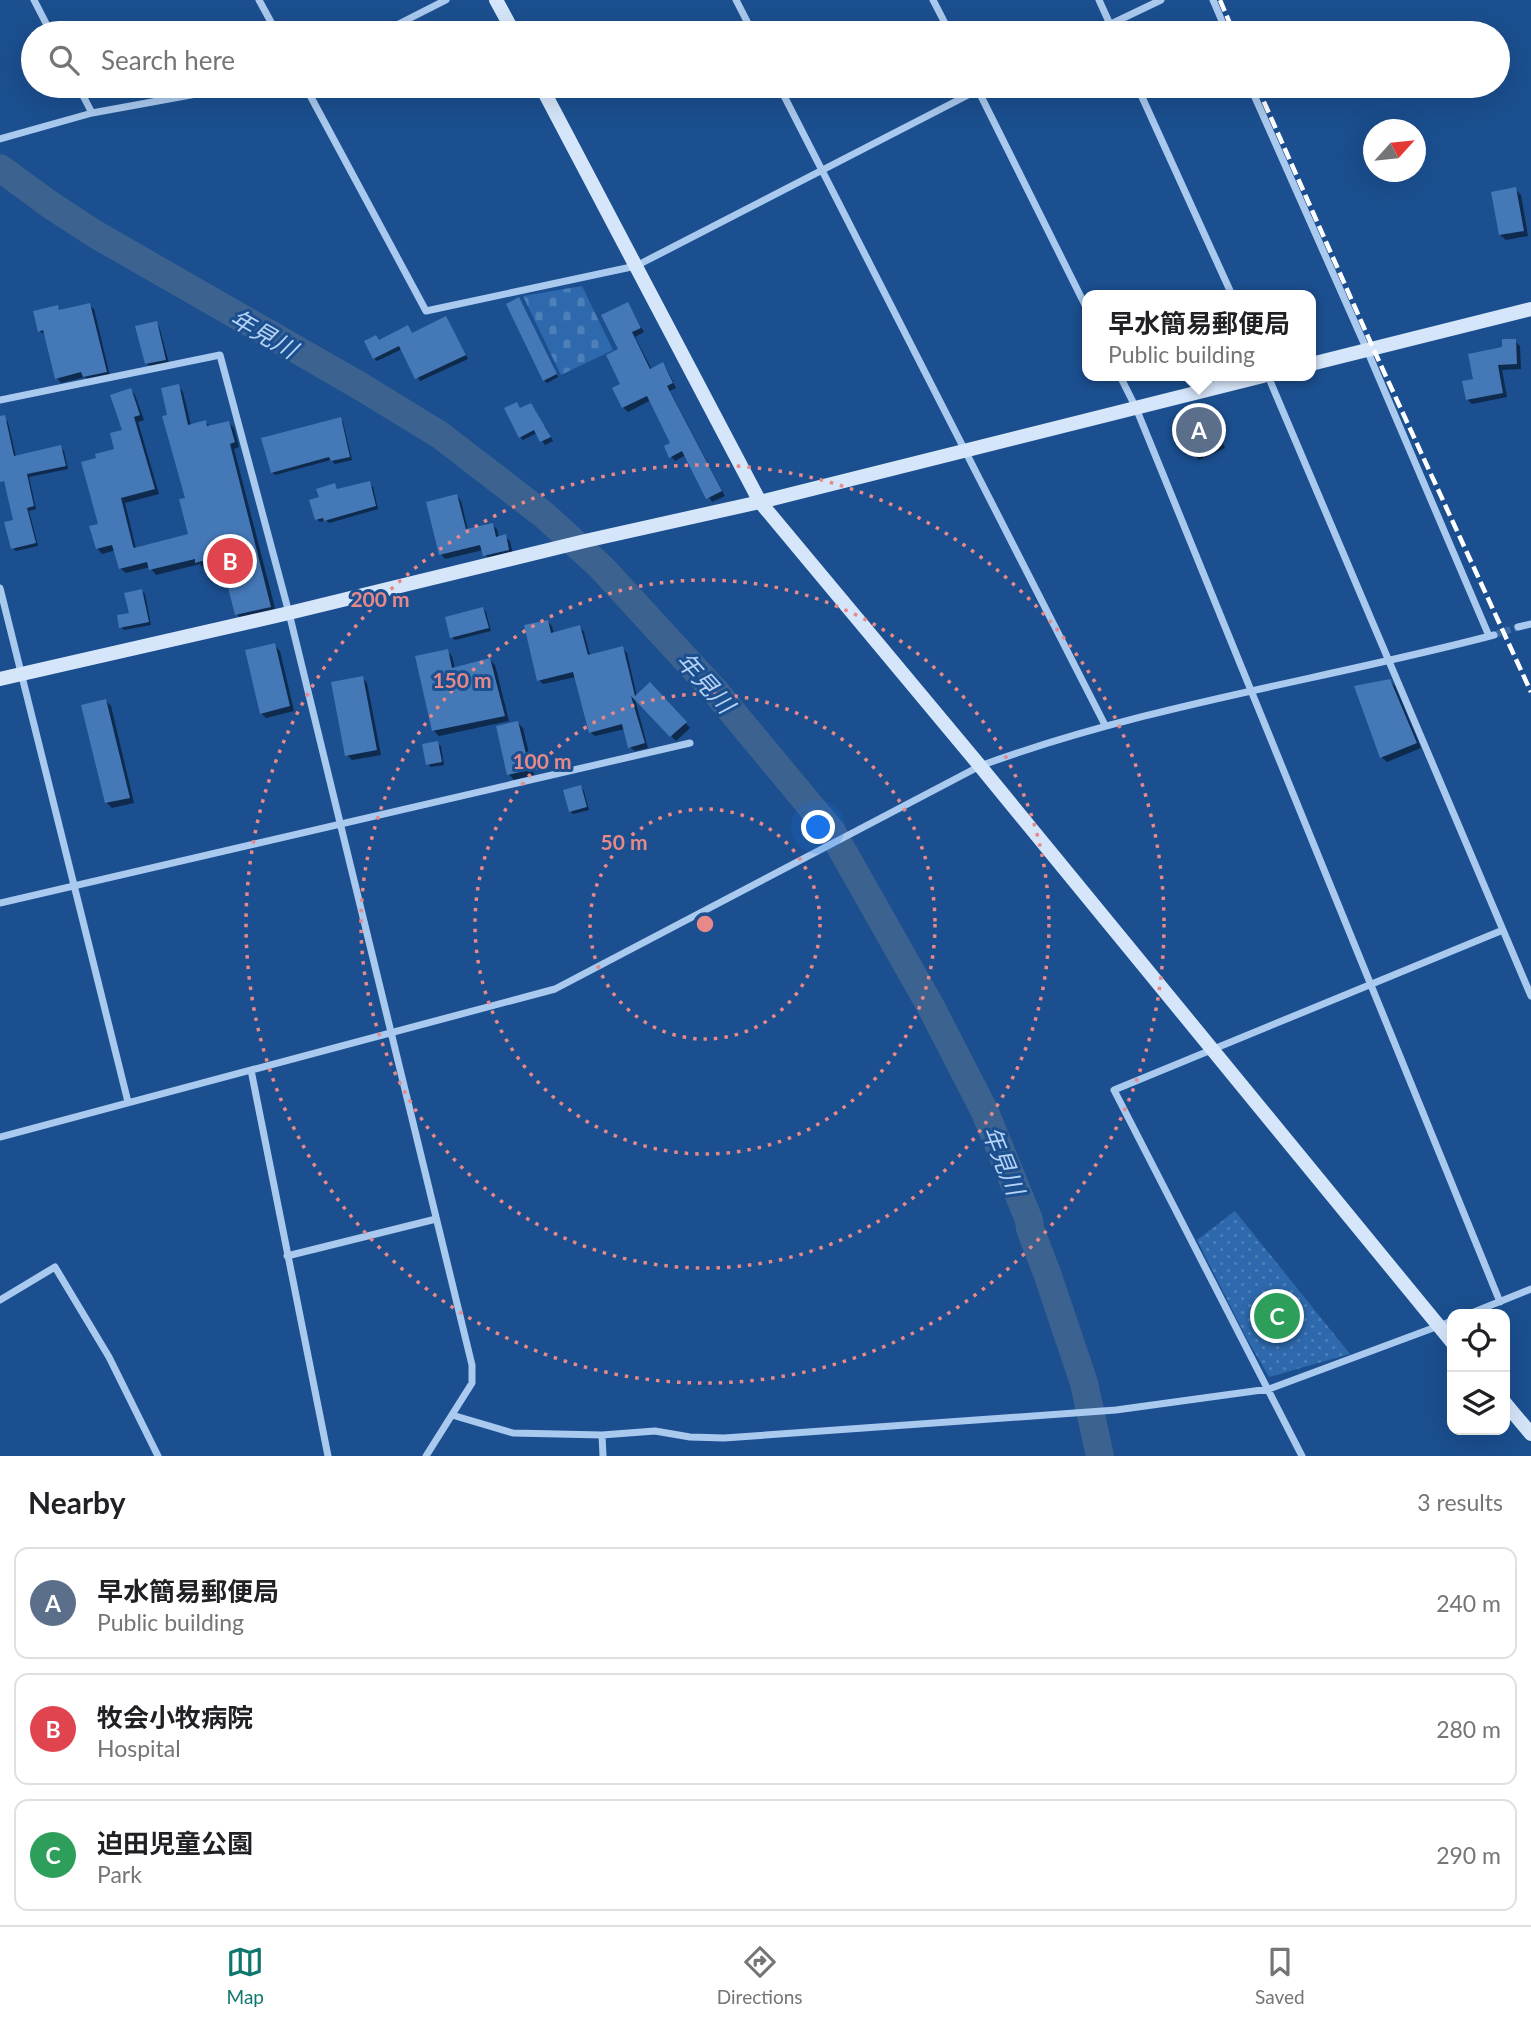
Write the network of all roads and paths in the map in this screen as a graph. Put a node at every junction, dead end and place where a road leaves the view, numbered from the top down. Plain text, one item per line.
1 (34, 0) edge
2 (259, 0) edge
3 (446, 0) edge
4 (496, 0) edge
5 (736, 0) edge
6 (933, 0) edge
7 (1099, 0) edge
8 (1161, 0) edge
9 (1213, 0) edge
10 (45, 21) edge
11 (270, 21) edge
12 (405, 21) edge
13 (507, 21) edge
14 (746, 21) edge
15 (944, 21) edge
16 (1109, 21) edge
17 (1116, 21) edge
18 (1222, 21) edge
19 (84, 98) edge
20 (174, 98) edge
21 (311, 98) edge
22 (547, 98) edge
23 (785, 98) edge
24 (958, 98) edge
25 (982, 98) edge
26 (1143, 98) edge
27 (1256, 98) edge
28 (92, 113) junction
29 (0, 139) edge
30 (822, 169) junction
31 (636, 266) junction
32 (1230, 290) edge
33 (1082, 299) edge
34 (1531, 309) edge
35 (1367, 350) junction
36 (1316, 363) edge
37 (1122, 381) edge
38 (1246, 381) edge
39 (1268, 381) edge
40 (0, 400) edge
41 (1136, 408) junction
42 (965, 452) junction
43 (760, 502) junction
44 (0, 588) edge
45 (289, 613) junction
46 (1531, 624) edge
47 (1518, 627) tunnel mouth
48 (1389, 659) junction
49 (20, 674) junction
50 (0, 679) edge
51 (1252, 691) junction
52 (1105, 725) junction
53 (690, 743) dead end
54 (980, 766) junction
55 (338, 823) junction
56 (75, 886) junction
57 (0, 903) edge
58 (1503, 930) junction
59 (1370, 984) junction
60 (1531, 996) edge
61 (390, 1034) junction
62 (1212, 1048) junction
63 (251, 1070) junction
64 (128, 1102) junction
65 (0, 1137) edge
66 (436, 1219) junction
67 (287, 1255) junction
68 (1531, 1289) edge
69 (0, 1300) edge
70 (1500, 1302) junction
71 (1482, 1309) edge
72 (1446, 1324) edge
73 (1269, 1389) junction
74 (1510, 1409) edge
75 (452, 1415) junction
76 (1531, 1434) edge
77 (602, 1435) junction
78 (158, 1456) edge
79 (328, 1456) edge
80 (426, 1456) edge
81 (603, 1456) edge
82 (1302, 1456) edge

1 - 10 street
2 - 11 street
3 - 12 street
4 - 13 street
5 - 14 street
6 - 15 street
7 - 16 street
8 - 17 street
9 - 18 street
19 - 28 street
20 - 28 street
21 - 31 street
22 - 31 street
23 - 30 street
24 - 30 street
25 - 33 street
26 - 32 street
27 - 35 street
28 - 29 street
30 - 31 street
30 - 42 street
31 - 43 street
34 - 35 street
35 - 36 street
35 - 48 street
37 - 41 street
38 - 41 street
39 - 48 street
40 - 45 street
41 - 42 street
41 - 51 street
42 - 43 street
42 - 52 street
43 - 45 street
43 - 54 street
44 - 49 street
45 - 49 street
45 - 55 street
46 - 47 street
48 - 51 street
48 - 58 street
49 - 50 street
49 - 56 street
51 - 52 street
51 - 59 street
52 - 54 street
53 - 55 street
54 - 61 street
54 - 62 street
55 - 56 street
55 - 61 street
56 - 57 street
56 - 64 street
58 - 59 street
58 - 60 street
59 - 62 street
59 - 70 street
61 - 63 street
61 - 66 street
62 - 72 street
62 - 73 street
63 - 64 street
63 - 67 street
64 - 65 street
66 - 67 street
66 - 75 street
67 - 79 street
68 - 70 street
69 - 78 street
70 - 71 street
72 - 73 street
73 - 77 street
73 - 82 street
74 - 76 street
75 - 77 street
75 - 80 street
77 - 81 street

